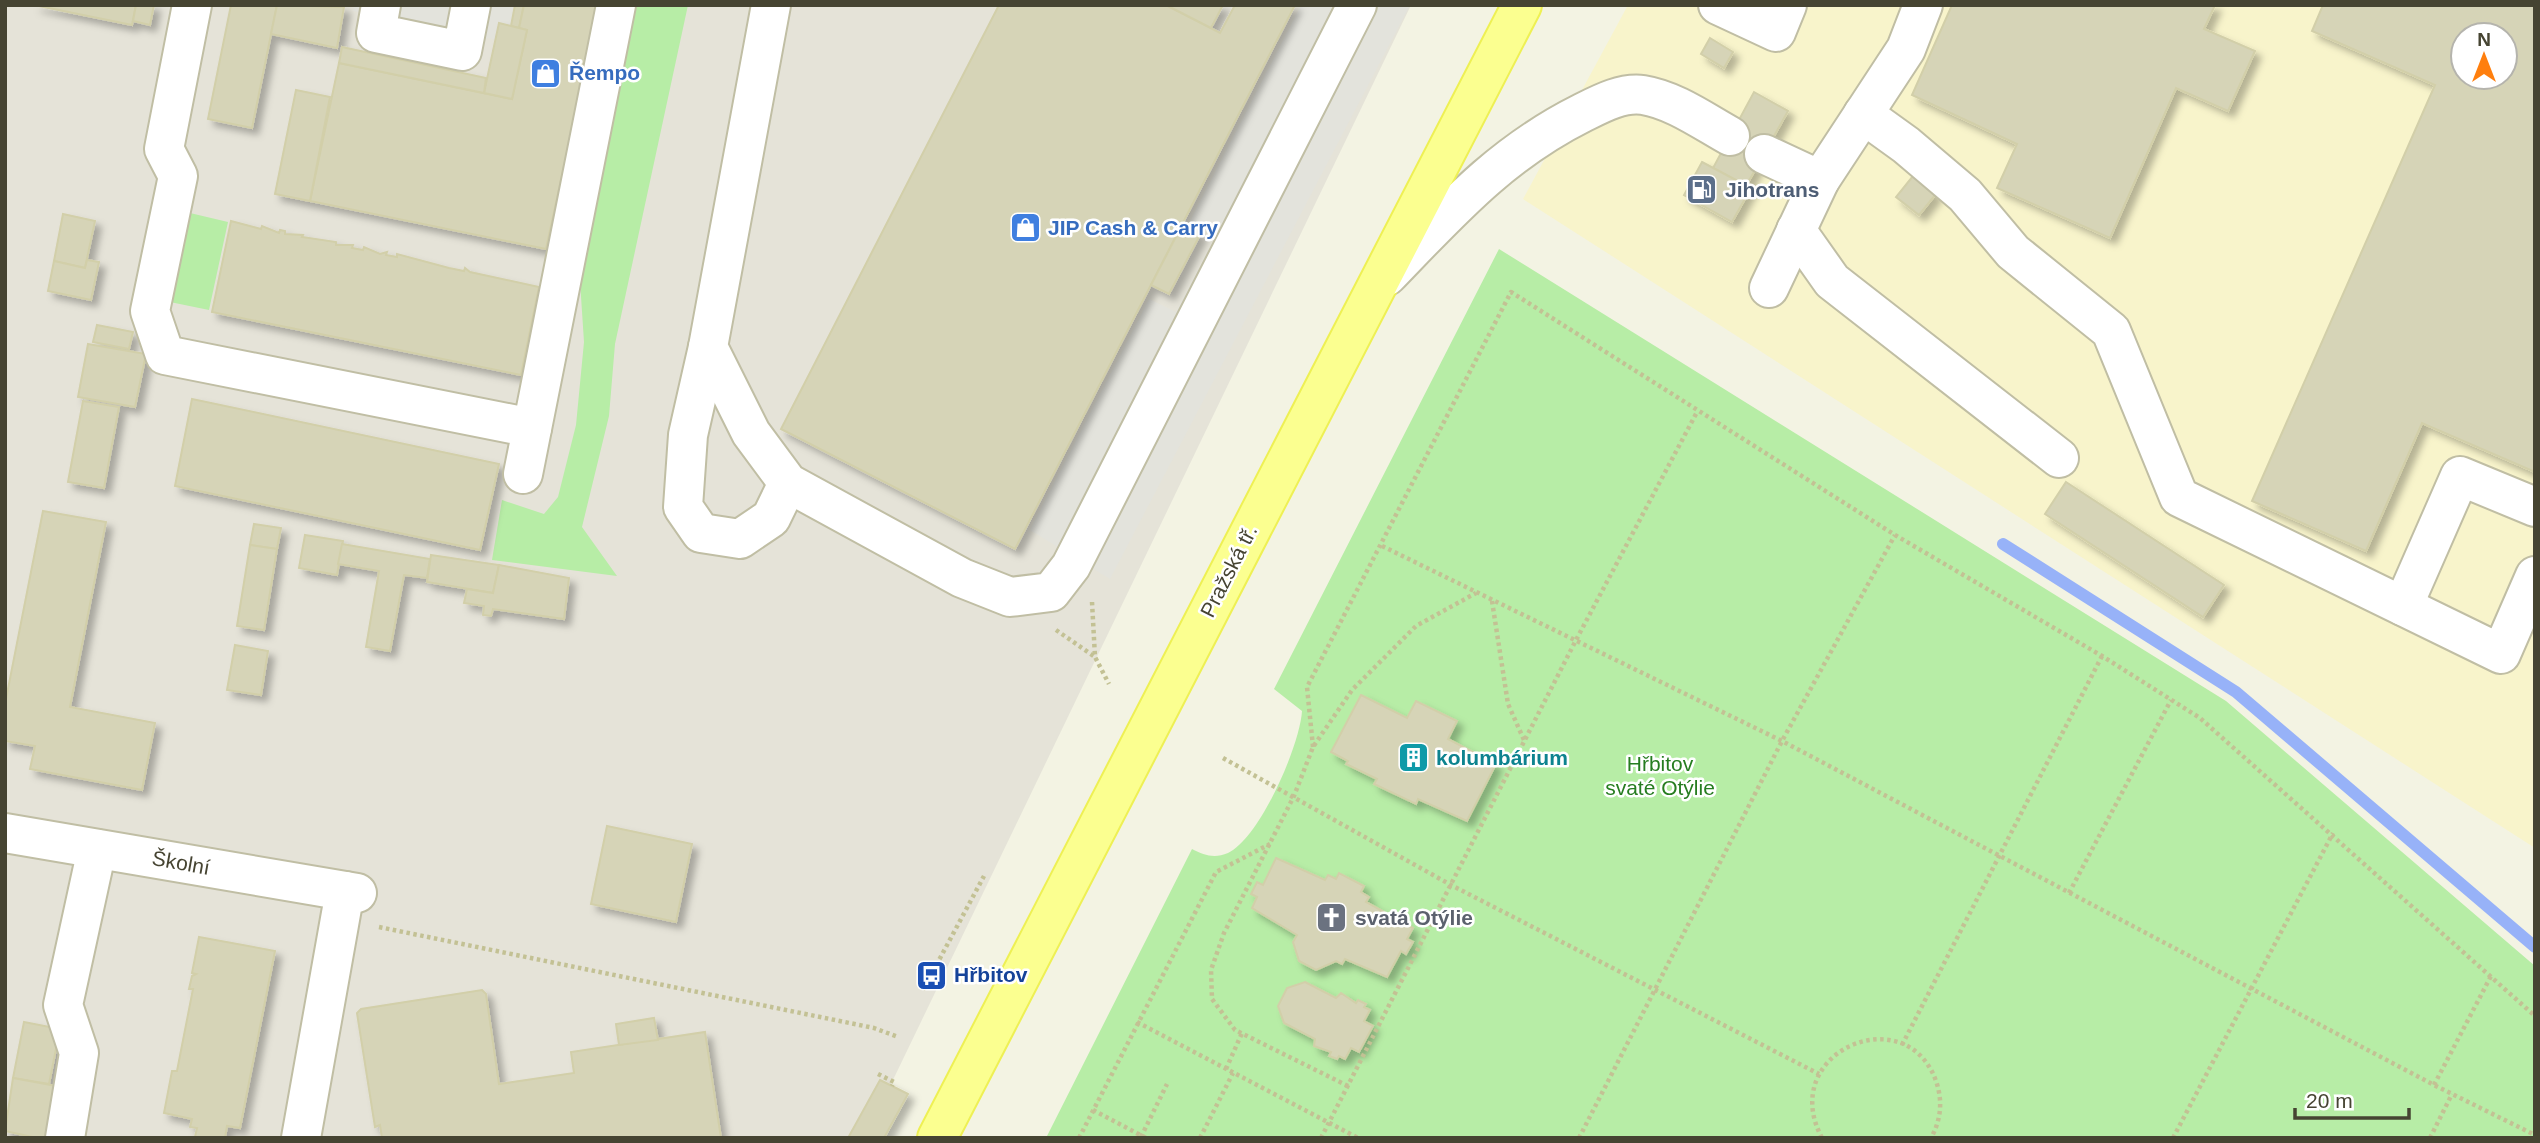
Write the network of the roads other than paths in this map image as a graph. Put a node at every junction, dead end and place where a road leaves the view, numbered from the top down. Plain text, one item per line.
1 (192, 5) edge
2 (381, 5) edge
3 (471, 5) edge
4 (616, 5) edge
5 (771, 5) edge
6 (1357, 5) edge
7 (1522, 5) edge
8 (1718, 5) edge
9 (1787, 5) edge
10 (1923, 5) edge
11 (1863, 114) junction
12 (1730, 136) dead end
13 (1764, 154) dead end
14 (1819, 180) junction
15 (1796, 230) junction
16 (1378, 285) junction
17 (1769, 289) dead end
18 (708, 347) junction
19 (532, 428) junction
20 (2059, 458) dead end
21 (523, 474) dead end
22 (788, 483) junction
23 (2535, 507) edge
24 (2535, 576) edge
25 (2403, 606) junction
26 (5, 833) edge
27 (97, 849) junction
28 (65, 1138) edge
29 (301, 1138) edge
30 (937, 1138) edge

1 - 19 street
2 - 3 street
4 - 19 street
5 - 18 street
6 - 22 street
7 - 16 main road, Pražská tř.
8 - 9 street
10 - 11 street
11 - 14 street
11 - 25 street
12 - 16 street
13 - 14 street
14 - 15 street
15 - 17 street
15 - 20 street
16 - 30 main road, Pražská tř.
18 - 22 street
18 - 22 street
19 - 21 street
23 - 25 street
24 - 25 street
26 - 27 street, Školní
27 - 28 street
27 - 29 street, Školní

